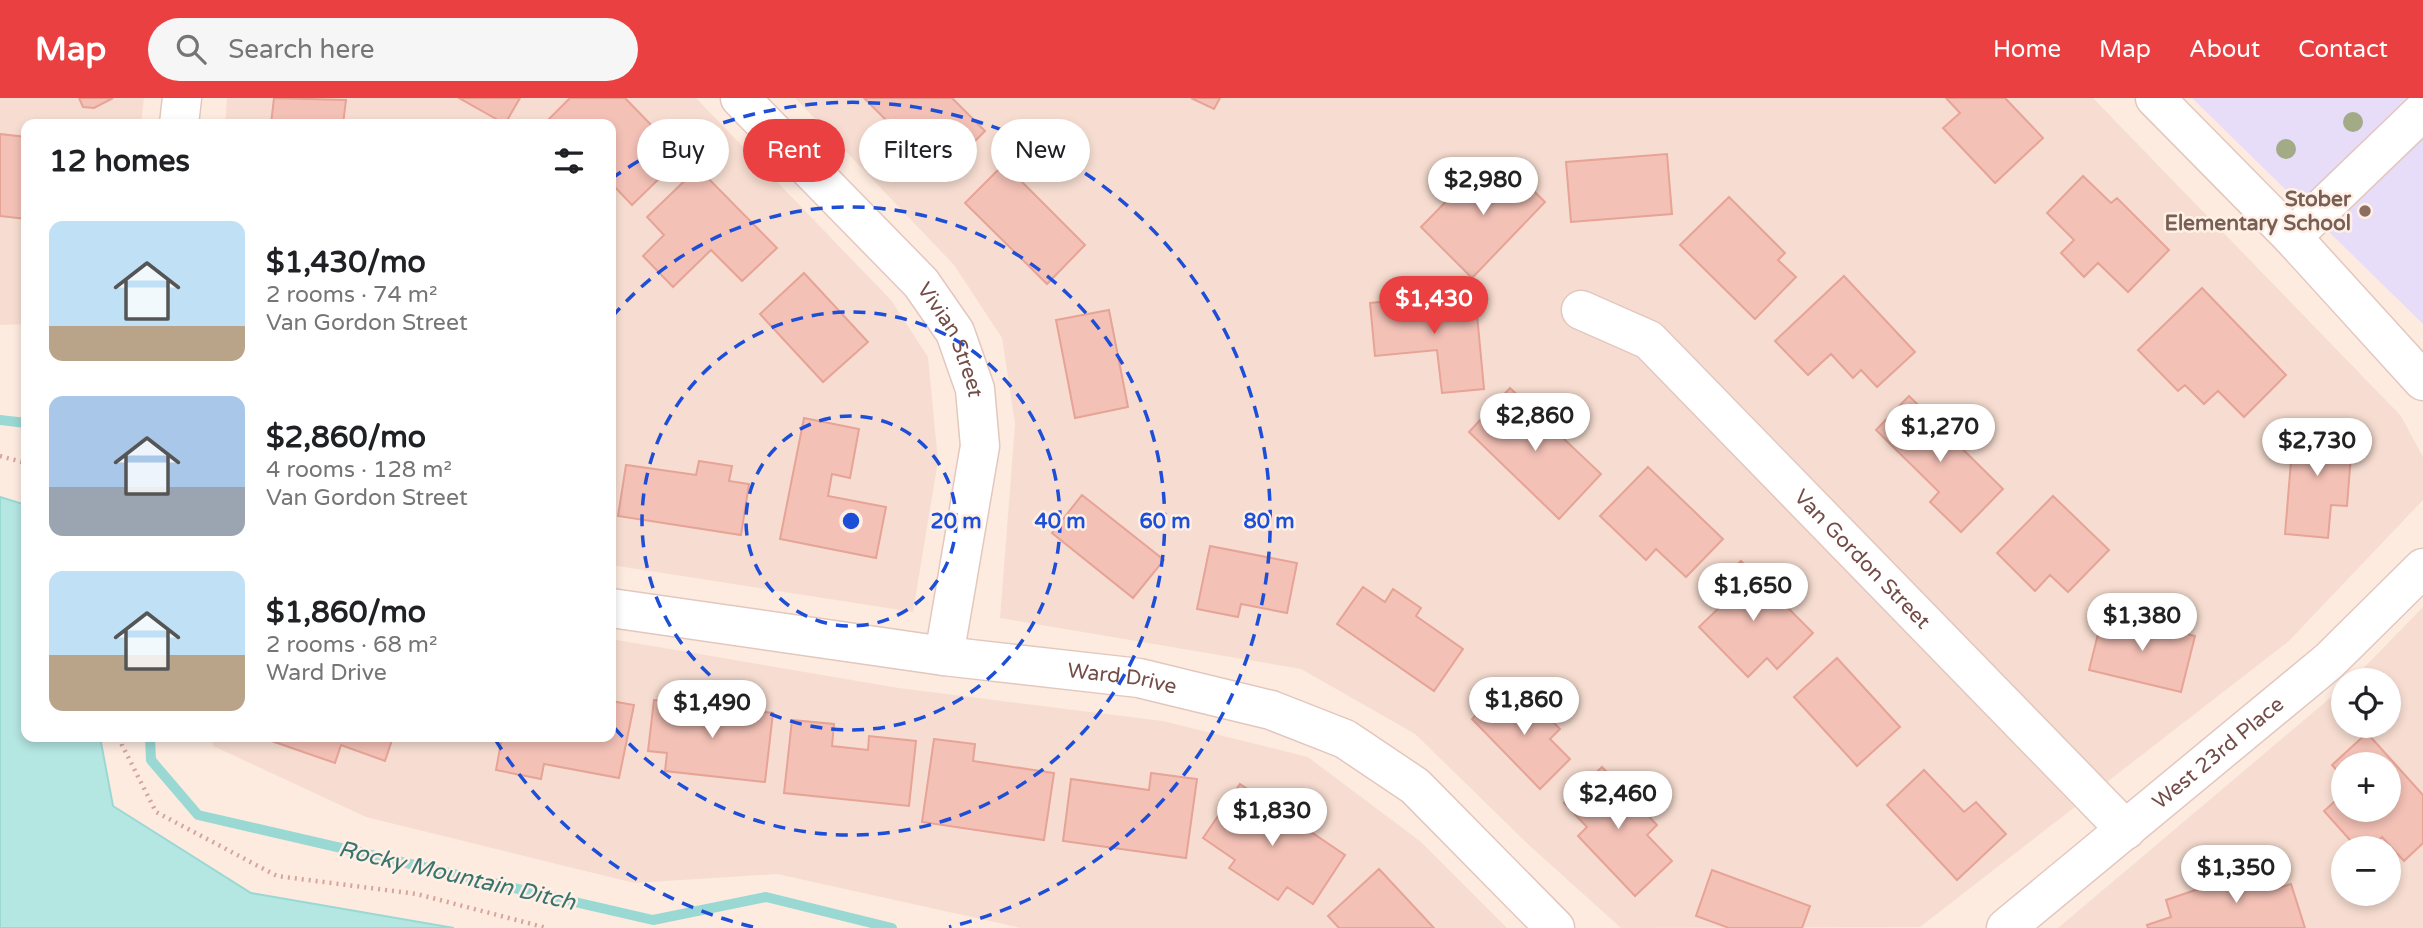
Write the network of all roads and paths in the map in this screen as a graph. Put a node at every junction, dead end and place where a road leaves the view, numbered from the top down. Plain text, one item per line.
1 (182, 98) edge
2 (740, 98) edge
3 (2155, 98) edge
4 (2423, 111) edge
5 (180, 119) edge
6 (2292, 237) junction
7 (1581, 310) dead end
8 (2423, 381) edge
9 (0, 456) edge
10 (21, 462) edge
11 (2423, 568) edge
12 (616, 609) edge
13 (944, 656) junction
14 (121, 742) edge
15 (2126, 830) junction
16 (547, 928) edge
17 (1555, 928) edge
18 (2006, 928) edge

1 - 5 street
2 - 13 street, Vivian Street
3 - 6 street
4 - 6 street
6 - 8 street
7 - 15 street, Van Gordon Street
9 - 10 path
11 - 15 street, West 23rd Place
12 - 13 street, Ward Drive
13 - 17 street, Ward Drive
14 - 16 path
15 - 18 street, West 23rd Place

